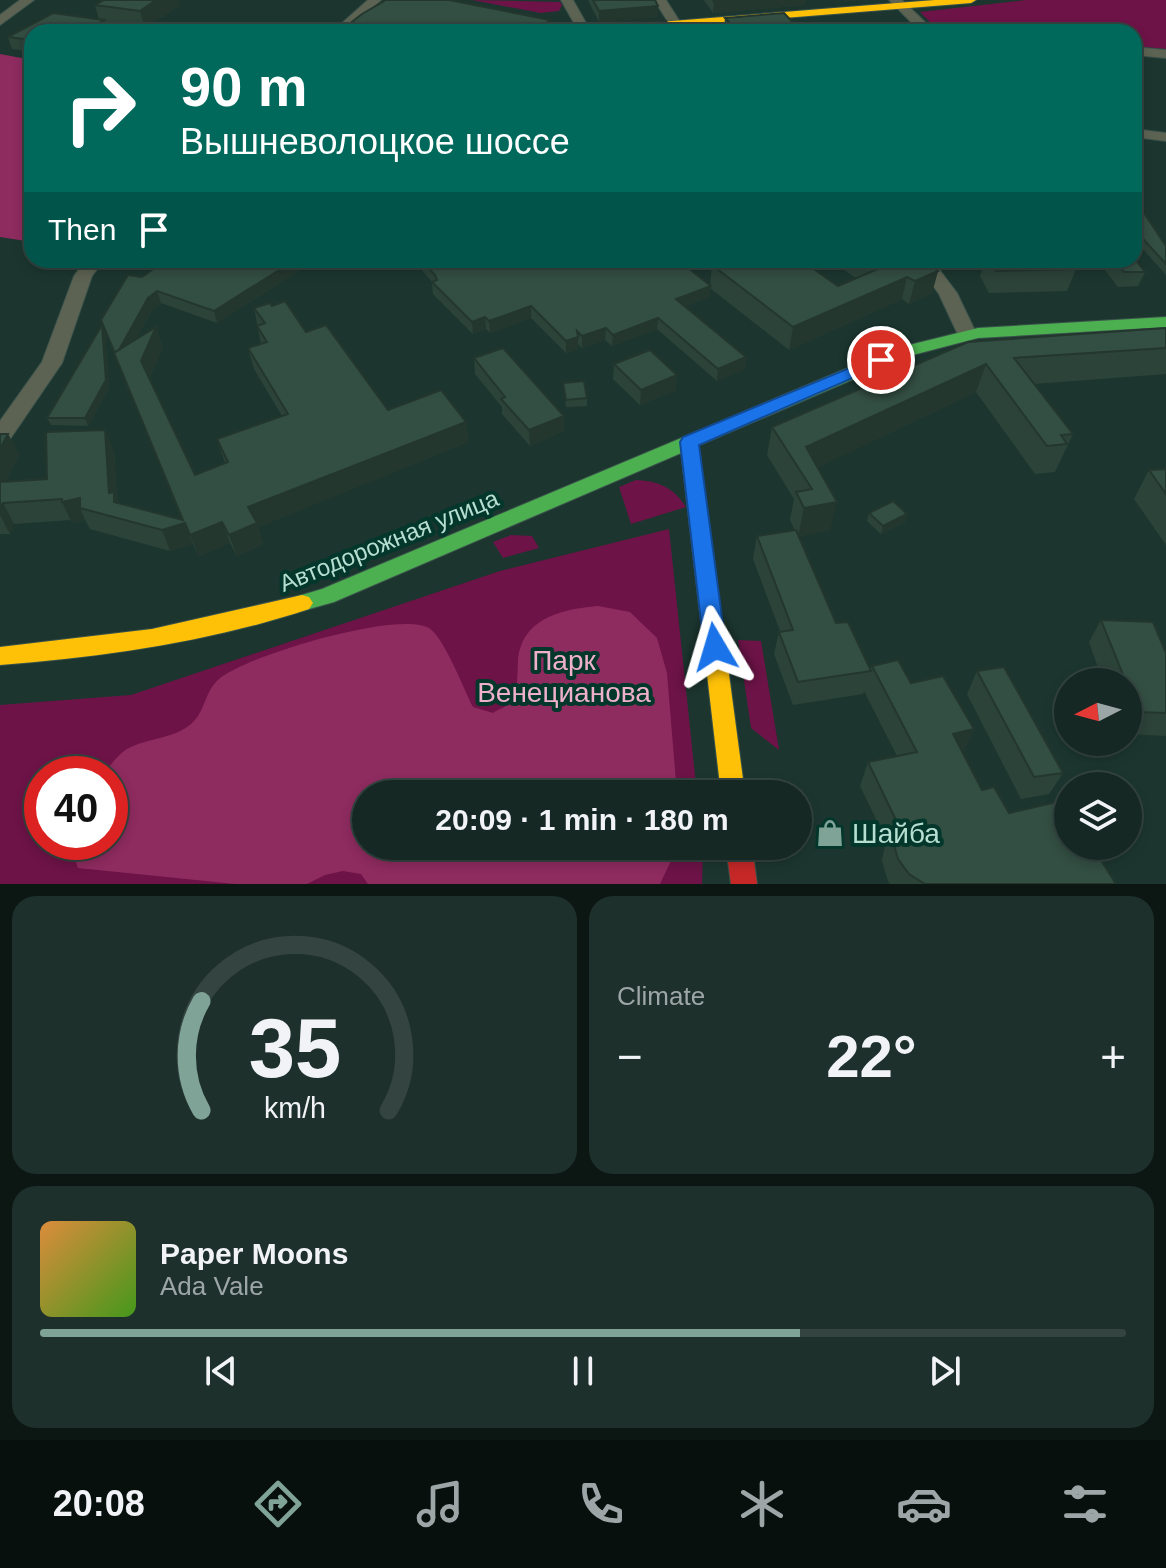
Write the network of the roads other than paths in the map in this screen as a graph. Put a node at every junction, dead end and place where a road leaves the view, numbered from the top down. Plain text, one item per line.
1 (28, 0) edge
2 (375, 0) edge
3 (567, 0) edge
4 (660, 0) edge
5 (971, 0) edge
6 (899, 3) edge
7 (0, 21) edge
8 (347, 24) edge
9 (580, 24) edge
10 (675, 24) edge
11 (686, 24) edge
12 (917, 24) edge
13 (1142, 52) edge
14 (1166, 54) edge
15 (1142, 134) edge
16 (1166, 137) edge
17 (89, 268) edge
18 (929, 268) edge
19 (1166, 322) edge
20 (967, 335) junction
21 (0, 437) edge
22 (689, 442) junction
23 (0, 656) edge
24 (731, 780) edge
25 (741, 860) edge
26 (744, 884) edge

1 - 7 street
2 - 8 street
3 - 9 street
4 - 10 street
5 - 6 main road
6 - 11 main road
6 - 12 street
13 - 14 street
15 - 16 street
17 - 21 street
18 - 20 street
19 - 20 main road, Автодорожная улица
20 - 22 main road, Автодорожная улица
22 - 23 main road, Автодорожная улица
22 - 24 main road
25 - 26 main road

